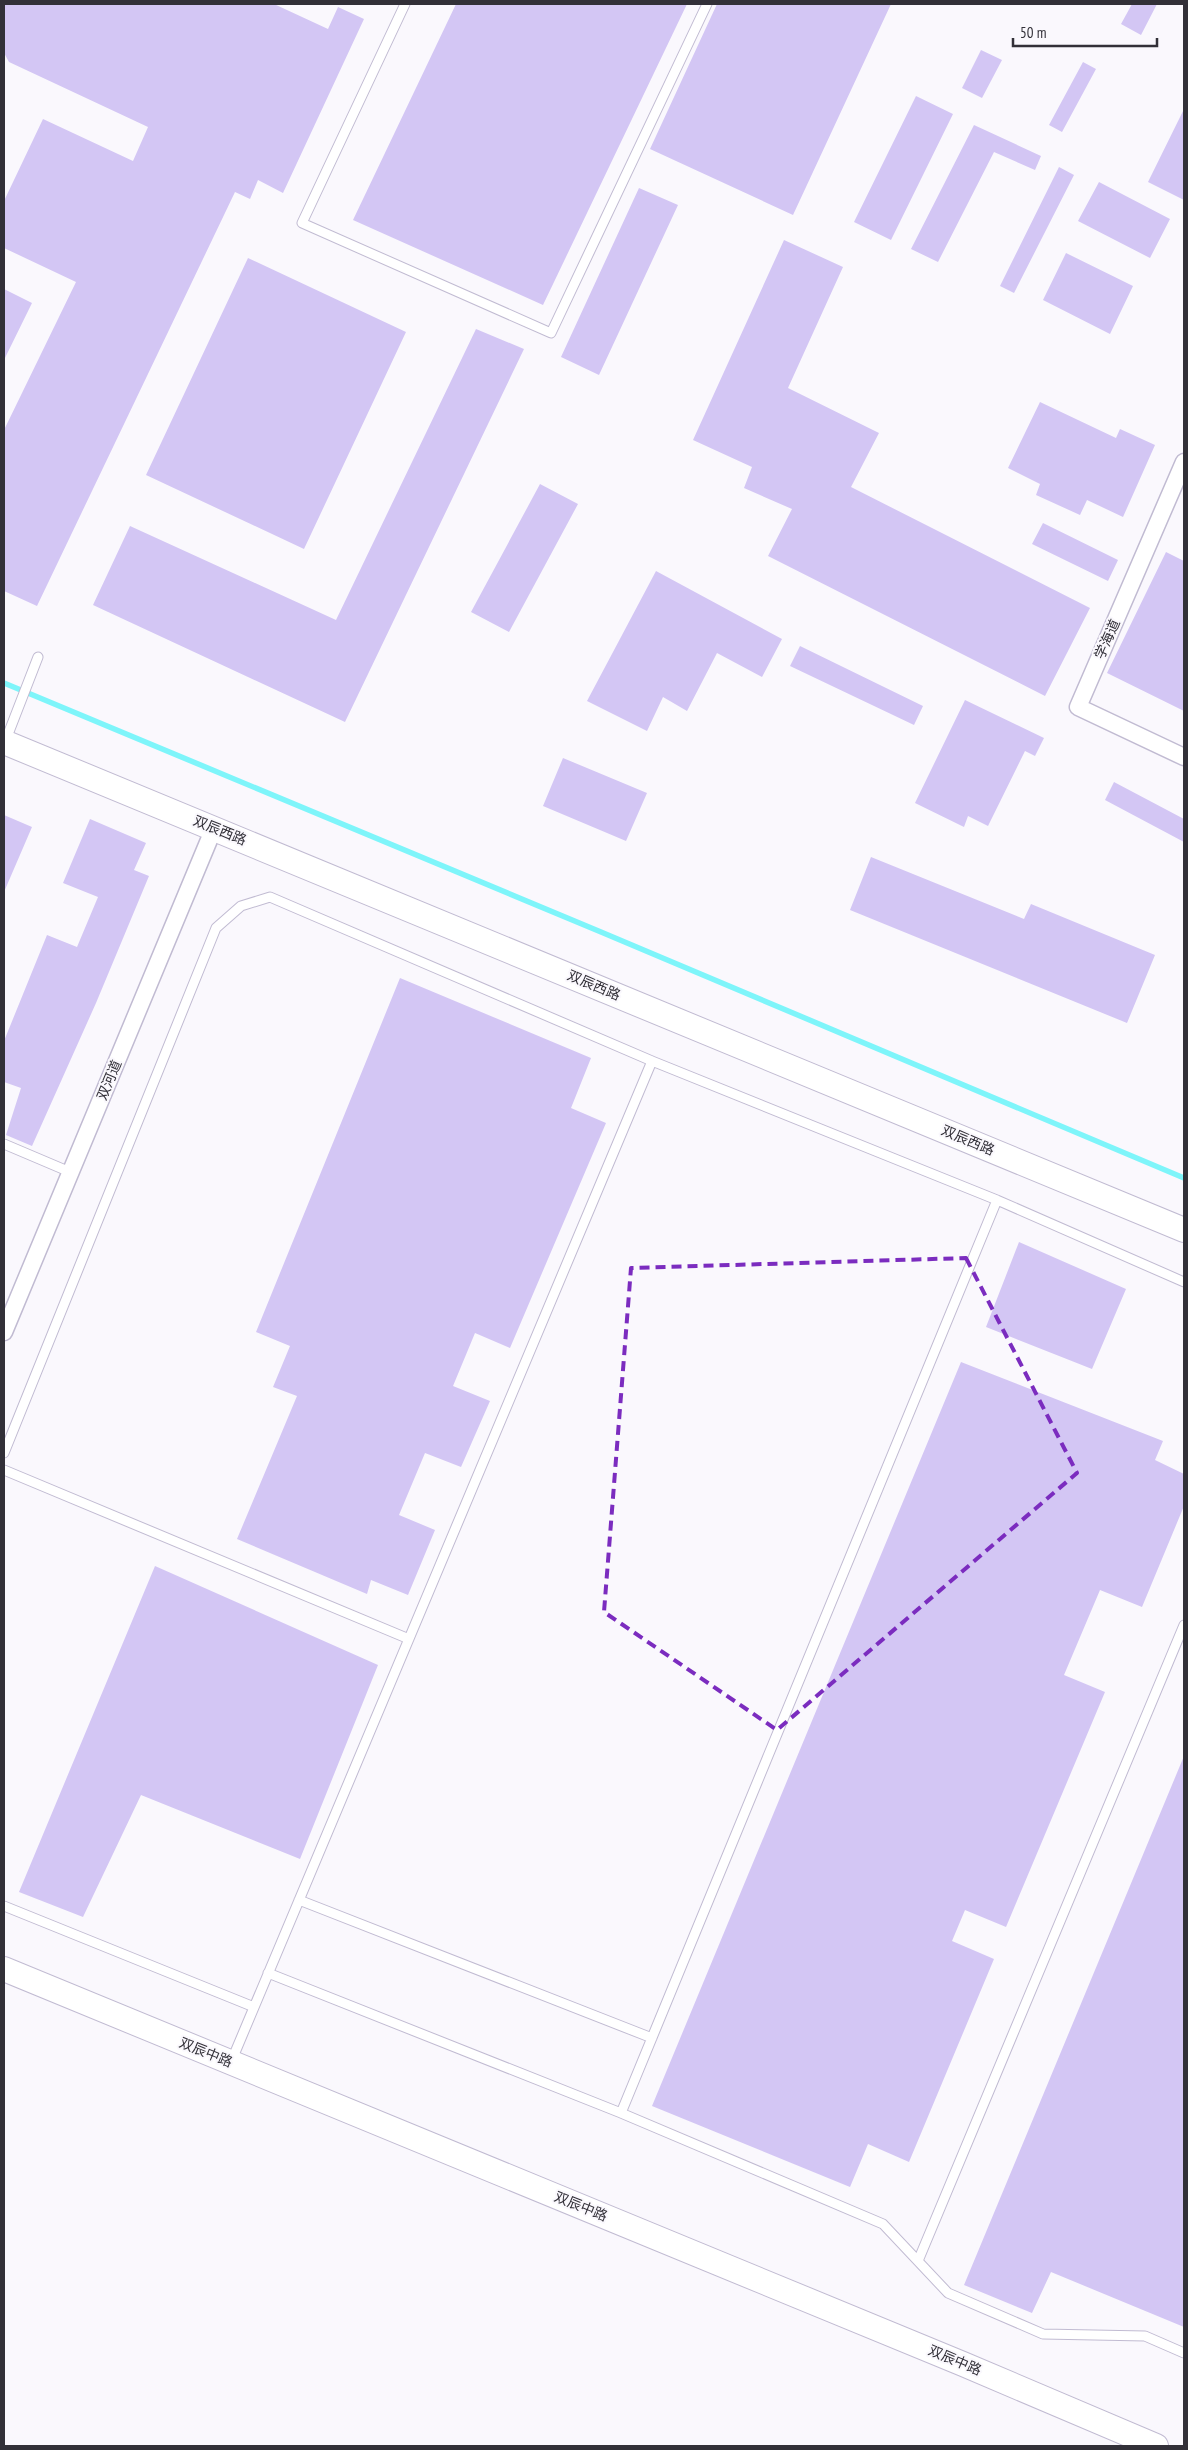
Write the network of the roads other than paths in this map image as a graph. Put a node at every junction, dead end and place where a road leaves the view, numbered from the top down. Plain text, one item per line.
1 (405, 4) edge
2 (707, 4) edge
3 (1184, 462) edge
4 (38, 657) dead end
5 (4, 742) edge
6 (1184, 757) edge
7 (214, 828) junction
8 (652, 1061) junction
9 (4, 1144) edge
10 (70, 1172) junction
11 (997, 1200) junction
12 (1184, 1230) edge
13 (1184, 1282) edge
14 (4, 1332) edge
15 (4, 1453) edge
16 (4, 1470) edge
17 (1184, 1625) edge
18 (409, 1639) junction
19 (299, 1900) junction
20 (4, 1906) edge
21 (4, 1969) edge
22 (268, 1973) junction
23 (254, 2007) junction
24 (652, 2038) junction
25 (231, 2062) junction
26 (620, 2113) junction
27 (918, 2261) junction
28 (1184, 2353) edge
29 (1156, 2446) edge

1 - 2 lane
3 - 6 street, 学海道
4 - 5 lane
5 - 7 main road, 双辰西路
7 - 10 street, 双河道
7 - 12 main road, 双辰西路
8 - 11 lane
8 - 15 lane
8 - 18 lane
9 - 10 lane
10 - 14 street, 双河道
11 - 13 lane
11 - 24 lane
16 - 18 lane
17 - 27 lane
18 - 19 lane
19 - 22 lane
19 - 24 lane
20 - 23 lane
21 - 25 main road, 双辰中路
22 - 23 lane
22 - 26 lane
23 - 25 lane
24 - 26 lane
25 - 29 main road, 双辰中路
26 - 27 lane
27 - 28 lane

